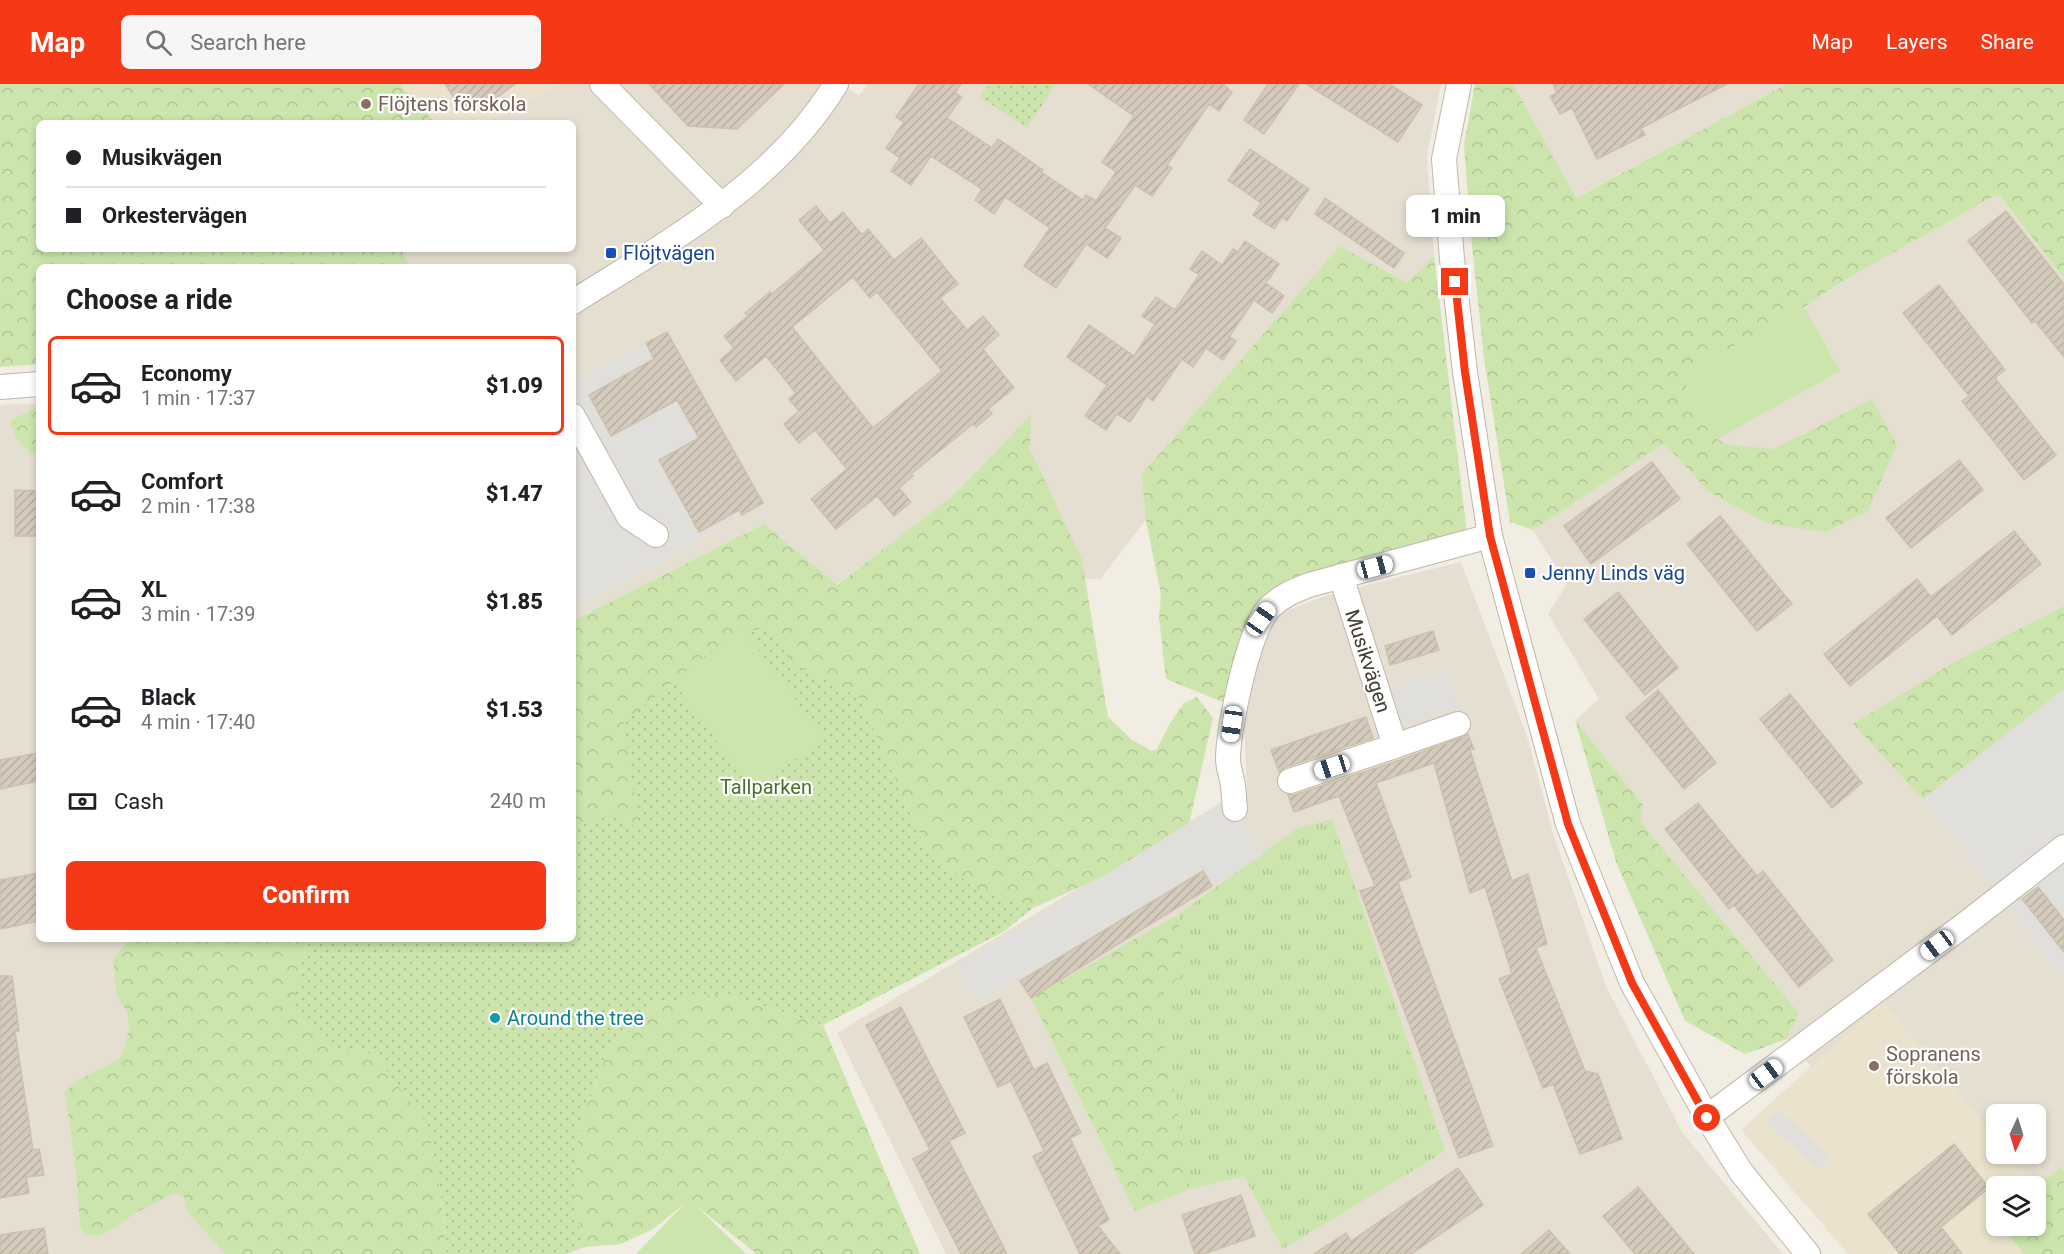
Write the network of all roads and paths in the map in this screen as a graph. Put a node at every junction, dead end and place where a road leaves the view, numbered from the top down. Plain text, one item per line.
1 (602, 84) edge
2 (836, 84) edge
3 (1459, 84) edge
4 (722, 206) junction
5 (576, 300) edge
6 (36, 384) edge
7 (0, 387) edge
8 (576, 421) edge
9 (656, 535) dead end
10 (1490, 536) junction
11 (1341, 576) junction
12 (1458, 724) dead end
13 (1395, 746) junction
14 (1290, 781) dead end
15 (1234, 809) dead end
16 (2064, 847) edge
17 (1707, 1118) junction
18 (1808, 1254) edge

1 - 4 street
2 - 4 street
3 - 10 street
4 - 5 street
6 - 7 street
8 - 9 street
10 - 11 street
10 - 17 street
11 - 13 street, Musikvägen
11 - 15 street
12 - 13 street
13 - 14 street
16 - 17 street
17 - 18 street

